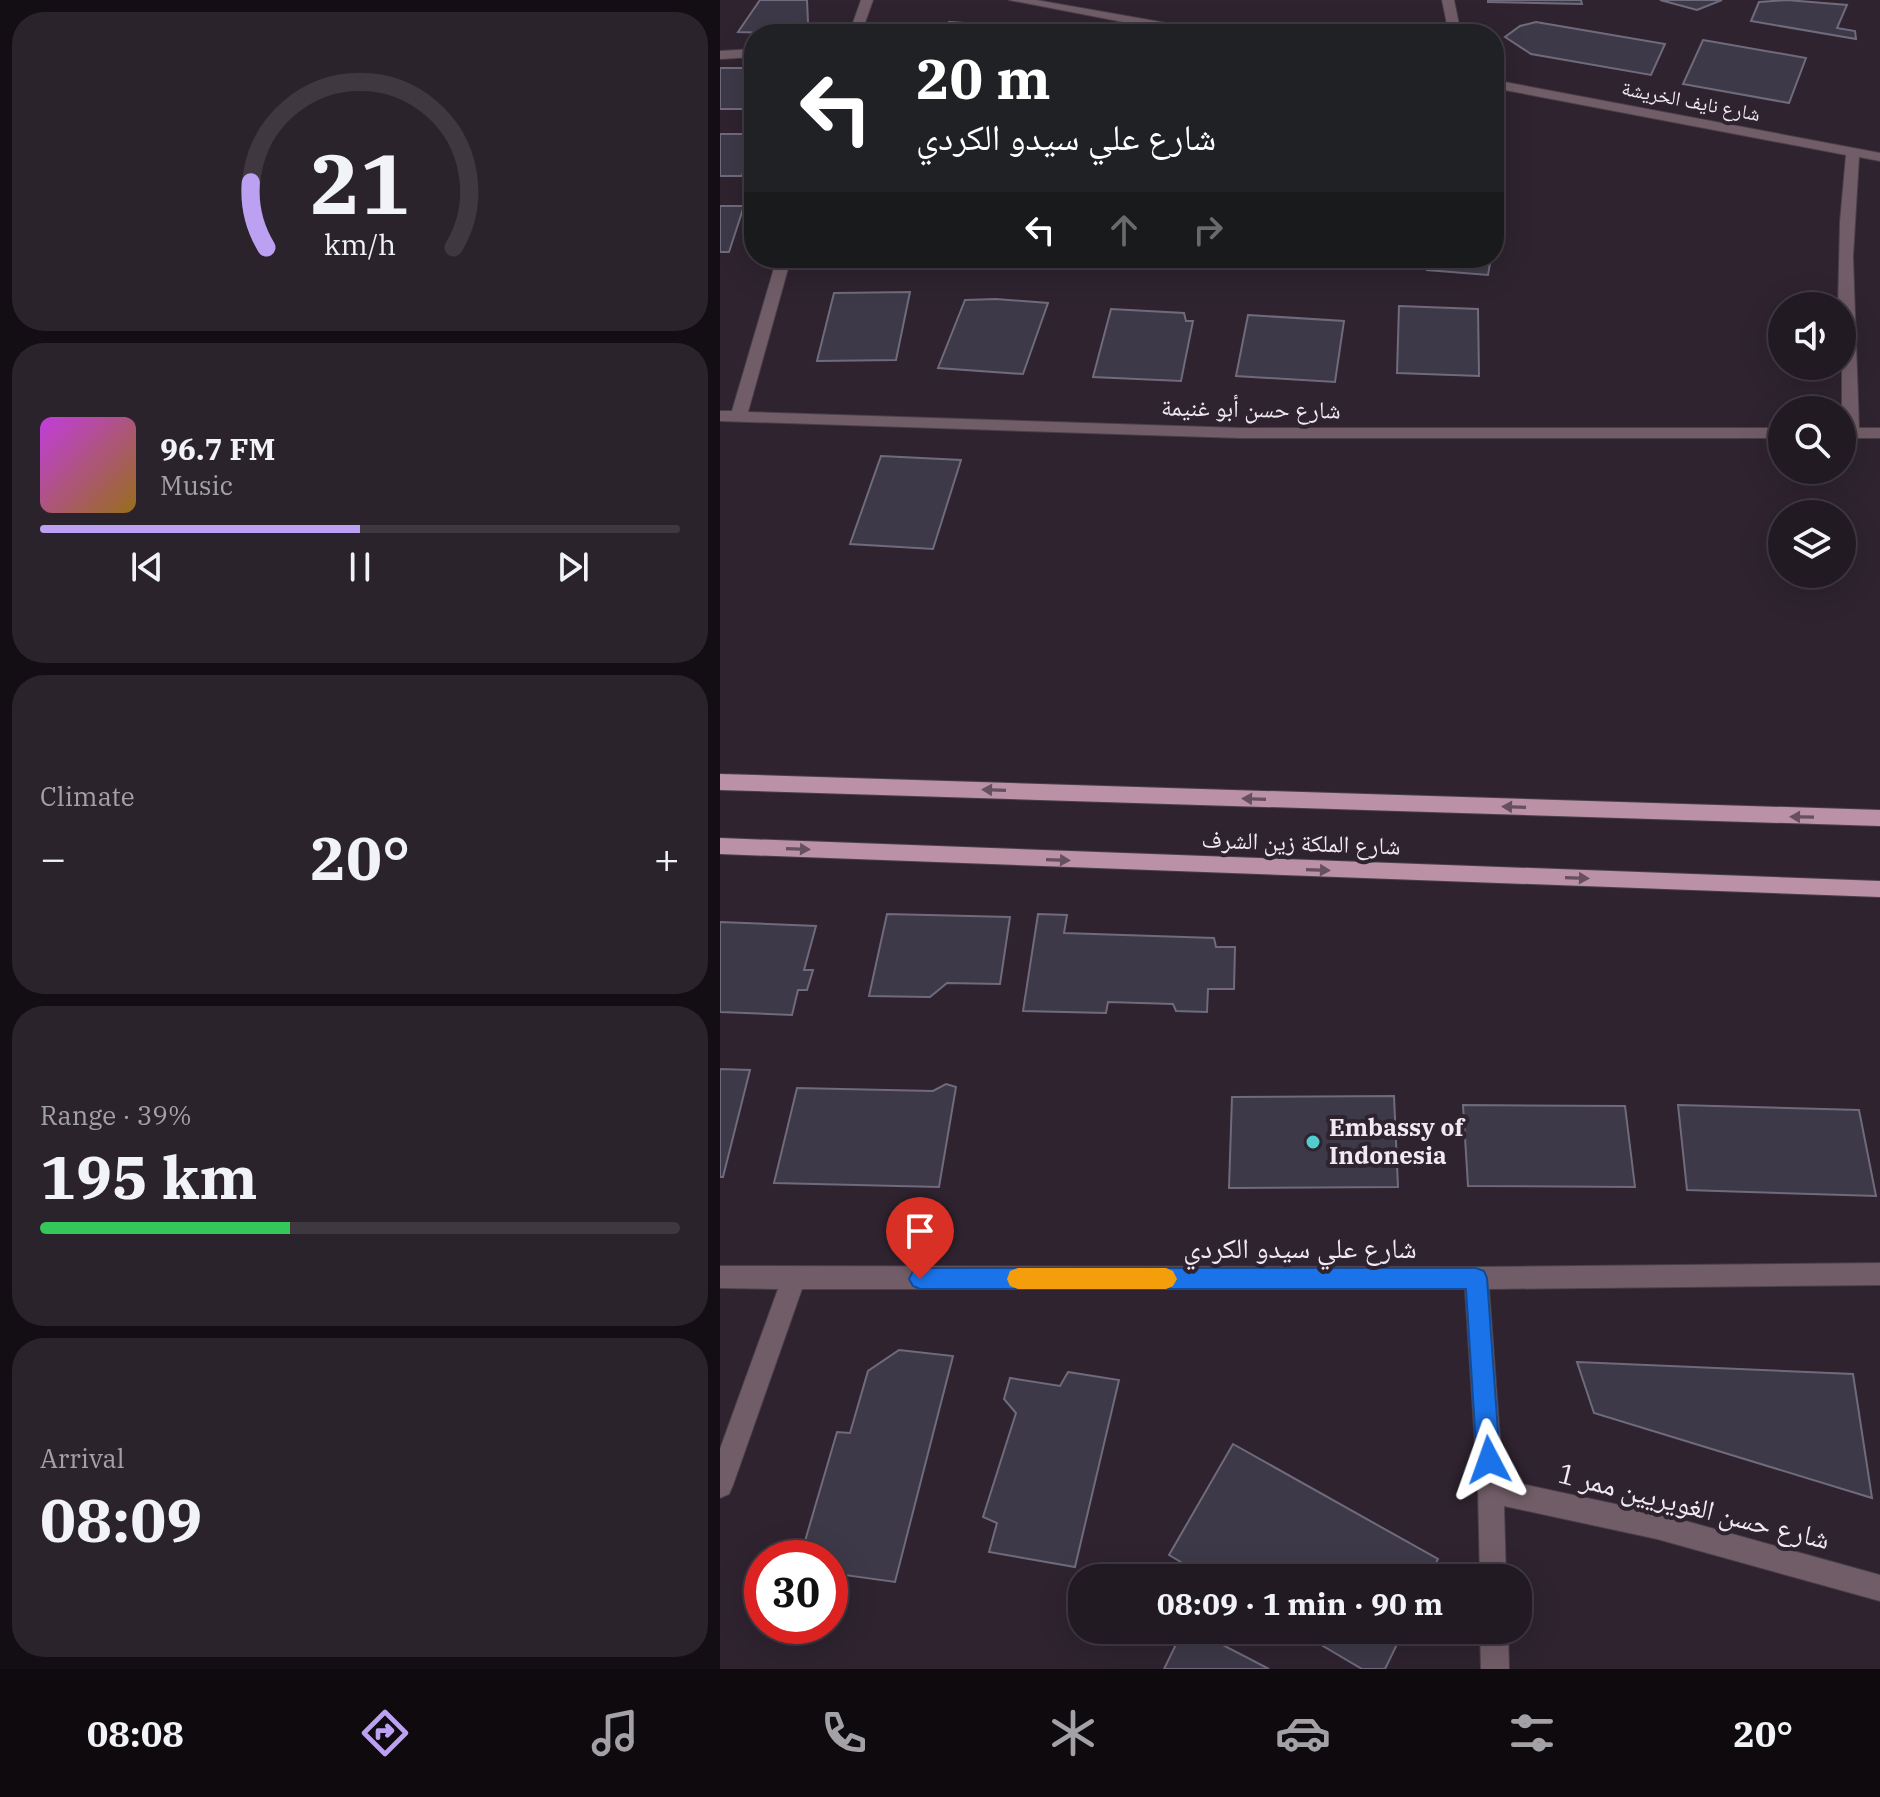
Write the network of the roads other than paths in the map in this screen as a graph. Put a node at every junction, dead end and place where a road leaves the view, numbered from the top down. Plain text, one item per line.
1 (867, 0) edge
2 (1015, 0) edge
3 (1448, 0) edge
4 (859, 24) edge
5 (1150, 24) edge
6 (1453, 24) edge
7 (744, 54) edge
8 (720, 55) edge
9 (1504, 86) edge
10 (1853, 152) junction
11 (1880, 157) edge
12 (781, 268) edge
13 (1846, 396) edge
14 (720, 416) edge
15 (738, 417) junction
16 (1768, 433) edge
17 (1856, 433) edge
18 (1880, 433) edge
19 (720, 782) edge
20 (1880, 818) edge
21 (720, 846) edge
22 (1880, 889) edge
23 (1880, 1274) edge
24 (720, 1277) edge
25 (1476, 1278) junction
26 (793, 1279) junction
27 (720, 1485) edge
28 (1491, 1490) junction
29 (1493, 1564) edge
30 (1880, 1588) edge
31 (1494, 1644) edge
32 (1495, 1669) edge

1 - 4 street
2 - 5 street
3 - 6 street
7 - 8 street
9 - 10 street, شارع نايف الخريشة
10 - 11 street, شارع نايف الخريشة
10 - 13 street
12 - 15 street
14 - 15 street, شارع حسن أبو غنيمة
15 - 16 street, شارع حسن أبو غنيمة
17 - 18 street
20 -> 19 main road, شارع الملكة زين الشرف
21 -> 22 main road, شارع الملكة زين الشرف
23 - 25 street, شارع علي سيدو الكردي
24 - 26 street, شارع علي سيدو الكردي
25 - 26 street, شارع علي سيدو الكردي
25 - 28 street
26 - 27 street
28 - 29 street
28 - 30 street, شارع حسن الغويريين ممر 1
31 - 32 street

